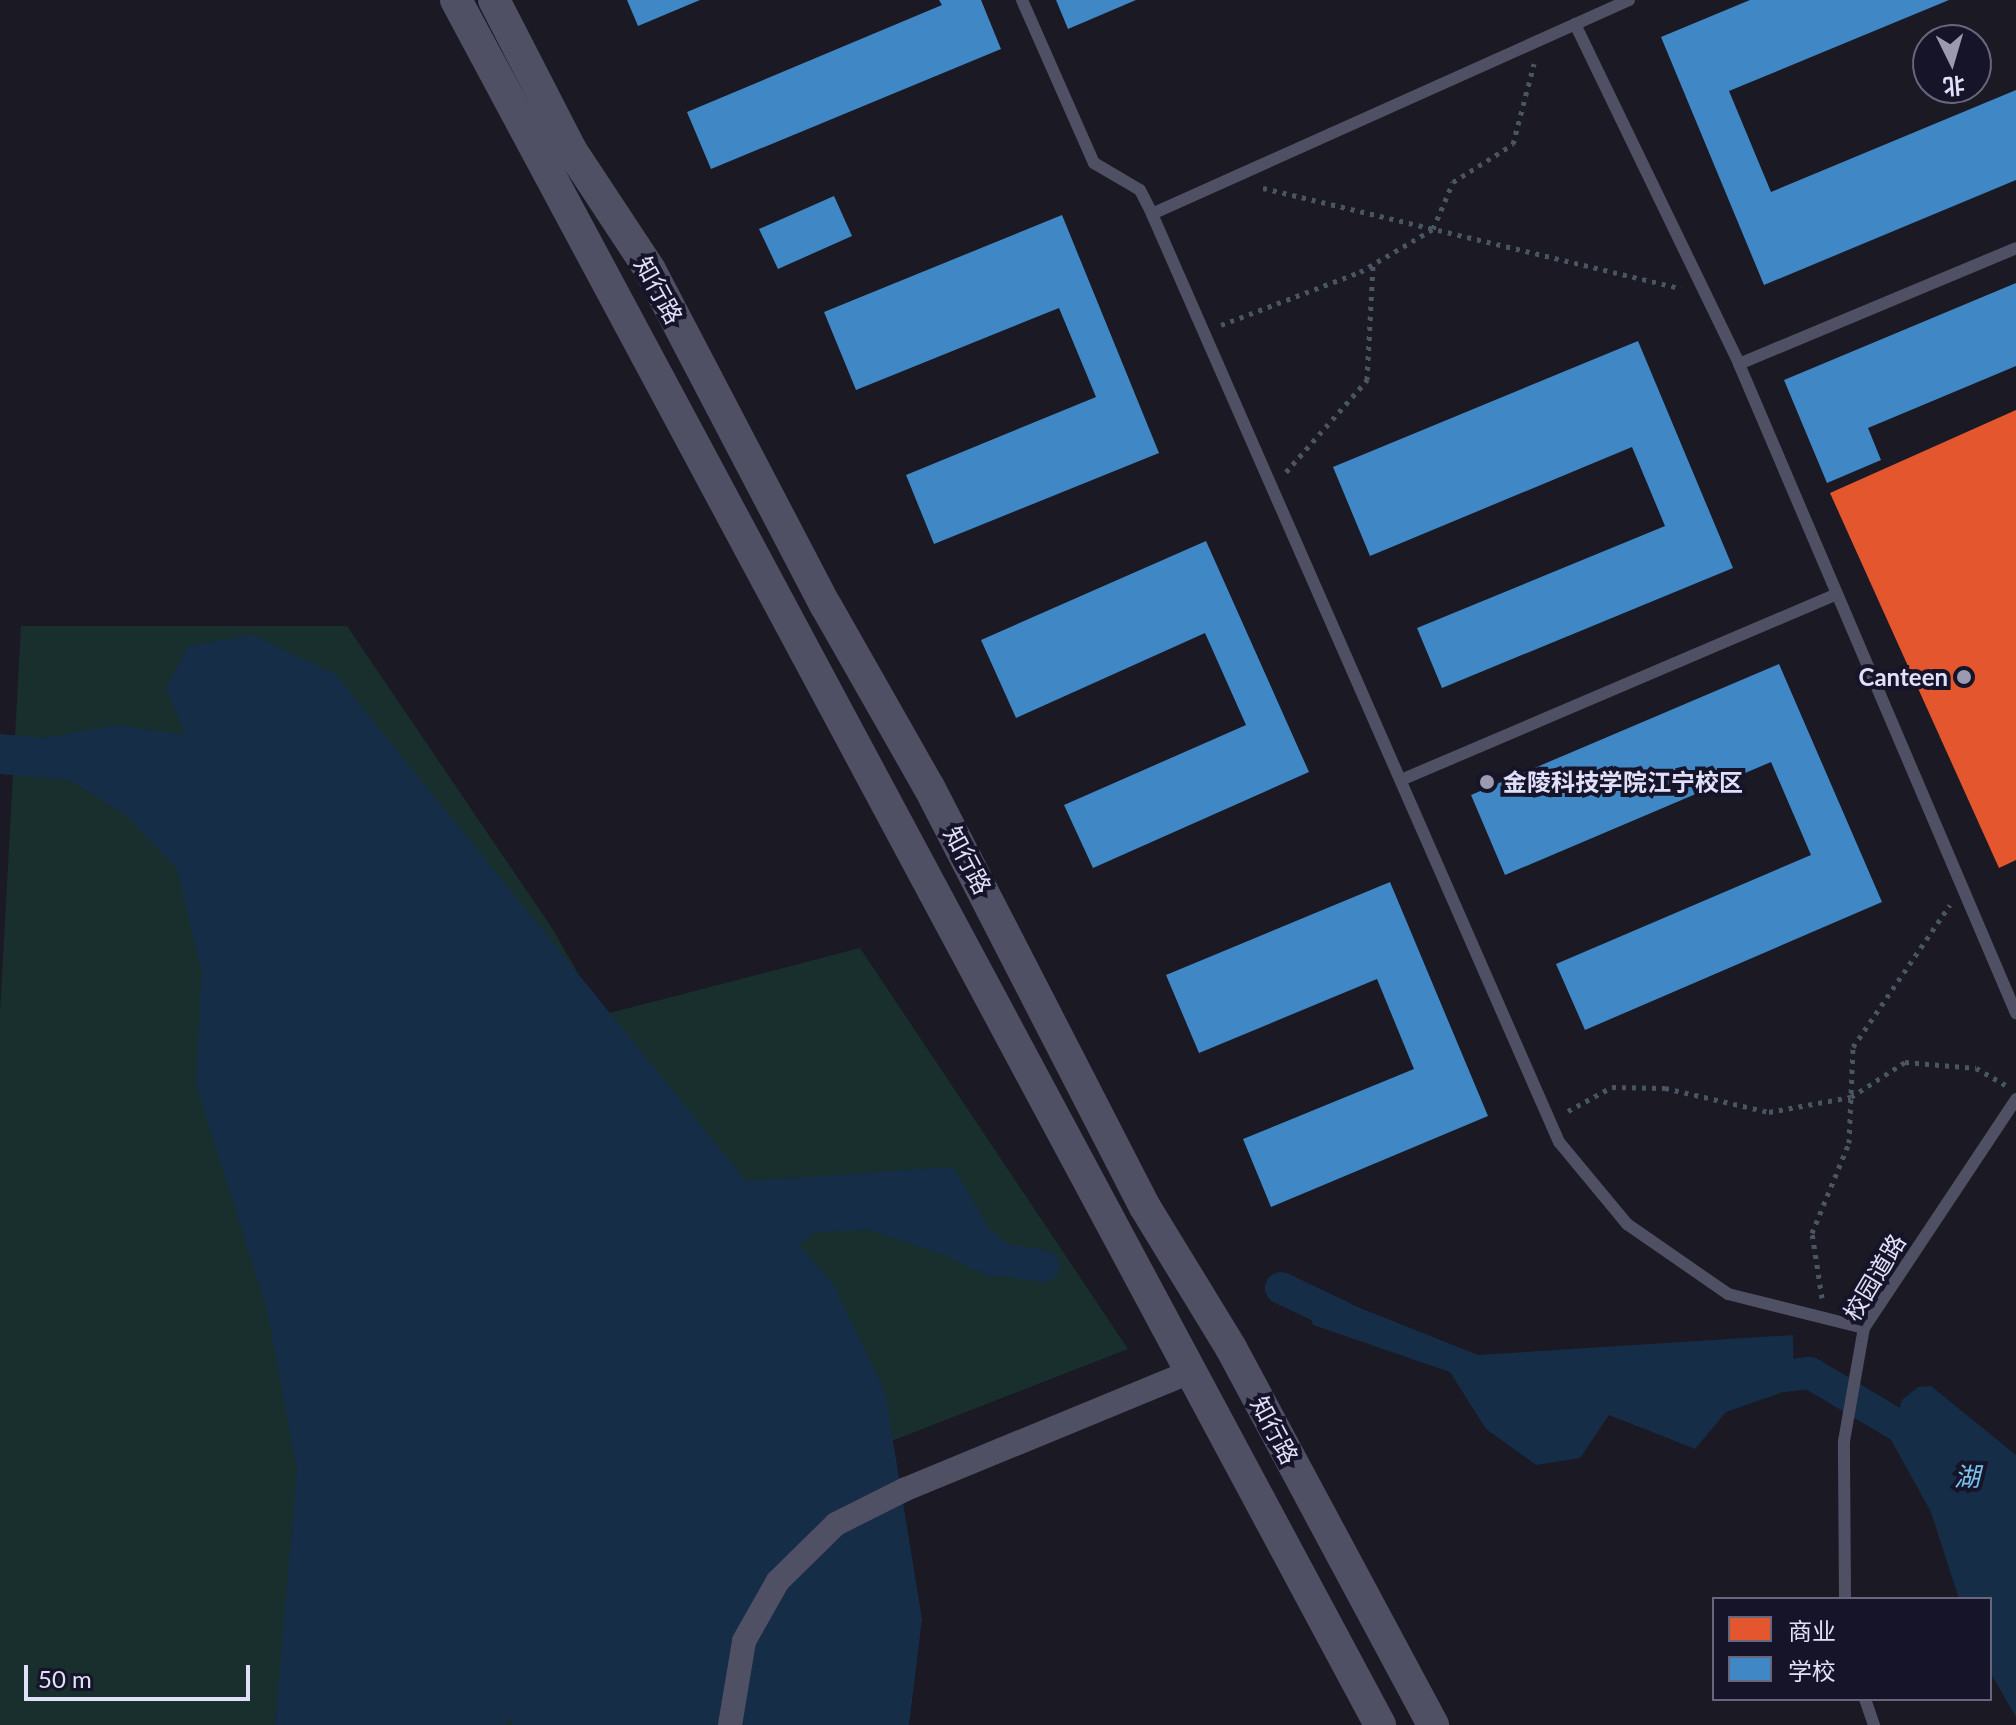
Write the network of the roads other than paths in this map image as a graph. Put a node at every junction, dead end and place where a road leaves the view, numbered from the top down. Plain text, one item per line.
1 (456, 0) edge
2 (494, 0) edge
3 (1022, 0) edge
4 (1629, 0) edge
5 (1575, 24) junction
6 (1152, 214) junction
7 (2016, 248) edge
8 (1739, 364) junction
9 (1837, 594) junction
10 (1401, 780) junction
11 (2016, 1013) edge
12 (2016, 1099) edge
13 (1864, 1328) junction
14 (1193, 1371) junction
15 (1845, 1597) edge
16 (1866, 1701) edge
17 (730, 1725) edge
18 (1380, 1725) edge
19 (1433, 1725) edge
20 (1874, 1725) edge

1 - 14 street, 知行路
2 - 19 street, 知行路
3 - 6 lane
4 - 5 lane
5 - 6 lane
5 - 8 lane
6 - 10 lane
7 - 8 lane
8 - 9 lane
9 - 10 lane
9 - 11 lane
10 - 13 lane
12 - 13 lane, 校园道路
13 - 15 lane, 校园道路
14 - 17 street
14 - 18 street, 知行路
16 - 20 lane

